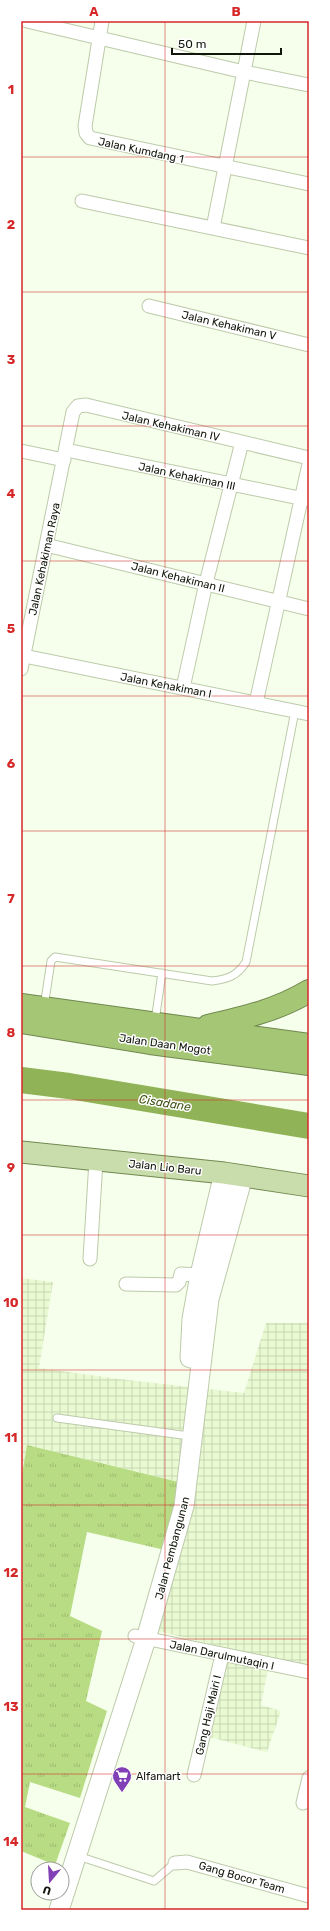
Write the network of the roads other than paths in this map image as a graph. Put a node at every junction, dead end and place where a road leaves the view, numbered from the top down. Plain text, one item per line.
1 (26, 21) edge
2 (102, 21) edge
3 (254, 21) edge
4 (99, 38) junction
5 (244, 72) junction
6 (309, 85) edge
7 (224, 168) junction
8 (309, 184) edge
9 (82, 201) dead end
10 (213, 228) junction
11 (309, 248) edge
12 (149, 306) dead end
13 (309, 344) edge
14 (242, 442) junction
15 (21, 451) edge
16 (65, 455) junction
17 (309, 458) edge
18 (309, 464) edge
19 (229, 485) junction
20 (305, 500) edge
21 (46, 545) junction
22 (206, 583) junction
23 (277, 602) junction
24 (309, 609) edge
25 (22, 663) edge
26 (183, 688) junction
27 (256, 703) junction
28 (295, 711) junction
29 (309, 714) edge
30 (162, 973) junction
31 (309, 991) edge
32 (21, 1005) edge
33 (43, 1008) junction
34 (21, 1022) edge
35 (154, 1024) junction
36 (191, 1030) junction
37 (309, 1045) edge
38 (309, 1064) edge
39 (21, 1152) edge
40 (96, 1160) junction
41 (234, 1175) junction
42 (309, 1186) edge
43 (90, 1259) dead end
44 (200, 1275) junction
45 (126, 1284) dead end
46 (57, 1418) dead end
47 (182, 1435) junction
48 (141, 1638) junction
49 (222, 1655) junction
50 (309, 1672) edge
51 (194, 1775) dead end
52 (309, 1778) edge
53 (303, 1803) dead end
54 (72, 1854) junction
55 (68, 1861) edge
56 (175, 1863) joint
57 (309, 1896) edge
58 (59, 1910) edge

1 - 4 street
2 - 4 street, Jalan Kumdang 1
3 - 5 street
4 - 5 street
4 - 7 street, Jalan Kumdang 1
5 - 6 street
5 - 7 street
7 - 8 street, Jalan Kumdang 1
7 - 10 street
9 - 10 street
10 - 11 street
12 - 13 street, Jalan Kehakiman V
14 - 16 street, Jalan Kehakiman IV
14 - 17 street, Jalan Kehakiman IV
14 - 19 street
15 - 16 street, Jalan Kehakiman III
16 - 19 street, Jalan Kehakiman III
16 - 21 street, Jalan Kehakiman Raya
18 - 20 street
19 - 20 street, Jalan Kehakiman III
19 - 22 street
20 - 23 street
21 - 22 street, Jalan Kehakiman II
21 - 25 street, Jalan Kehakiman Raya
22 - 23 street, Jalan Kehakiman II
22 - 26 street
23 - 24 street, Jalan Kehakiman II
23 - 27 street
25 - 26 street, Jalan Kehakiman I
26 - 27 street, Jalan Kehakiman I
27 - 28 street, Jalan Kehakiman I
28 - 29 street, Jalan Kehakiman I
28 - 30 lane
30 - 33 lane
30 - 35 lane
31 - 36 highway
32 - 33 highway, Jalan Daan Mogot
33 - 35 highway, Jalan Daan Mogot
34 - 38 highway, Jalan Daan Mogot
35 - 36 highway, Jalan Daan Mogot
36 - 37 highway, Jalan Daan Mogot
39 - 40 main road, Jalan Lio Baru
40 - 41 main road, Jalan Lio Baru
40 - 43 street
41 - 42 main road, Jalan Lio Baru
41 - 44 street, Jalan Pembangunan
41 - 48 street, Jalan Pembangunan
44 - 45 street
44 - 47 street, Jalan Pembangunan
46 - 47 lane
47 - 48 street, Jalan Pembangunan
48 - 49 street, Jalan Darulmutaqin I
48 - 54 street, Jalan Pembangunan
49 - 50 street, Jalan Darulmutaqin I
49 - 51 street, Gang Haji Mairi I
52 - 53 street
54 - 55 street, Jalan Pembangunan
54 - 56 lane
54 - 58 street, Jalan Pembangunan
56 - 57 street, Gang Bocor Team

